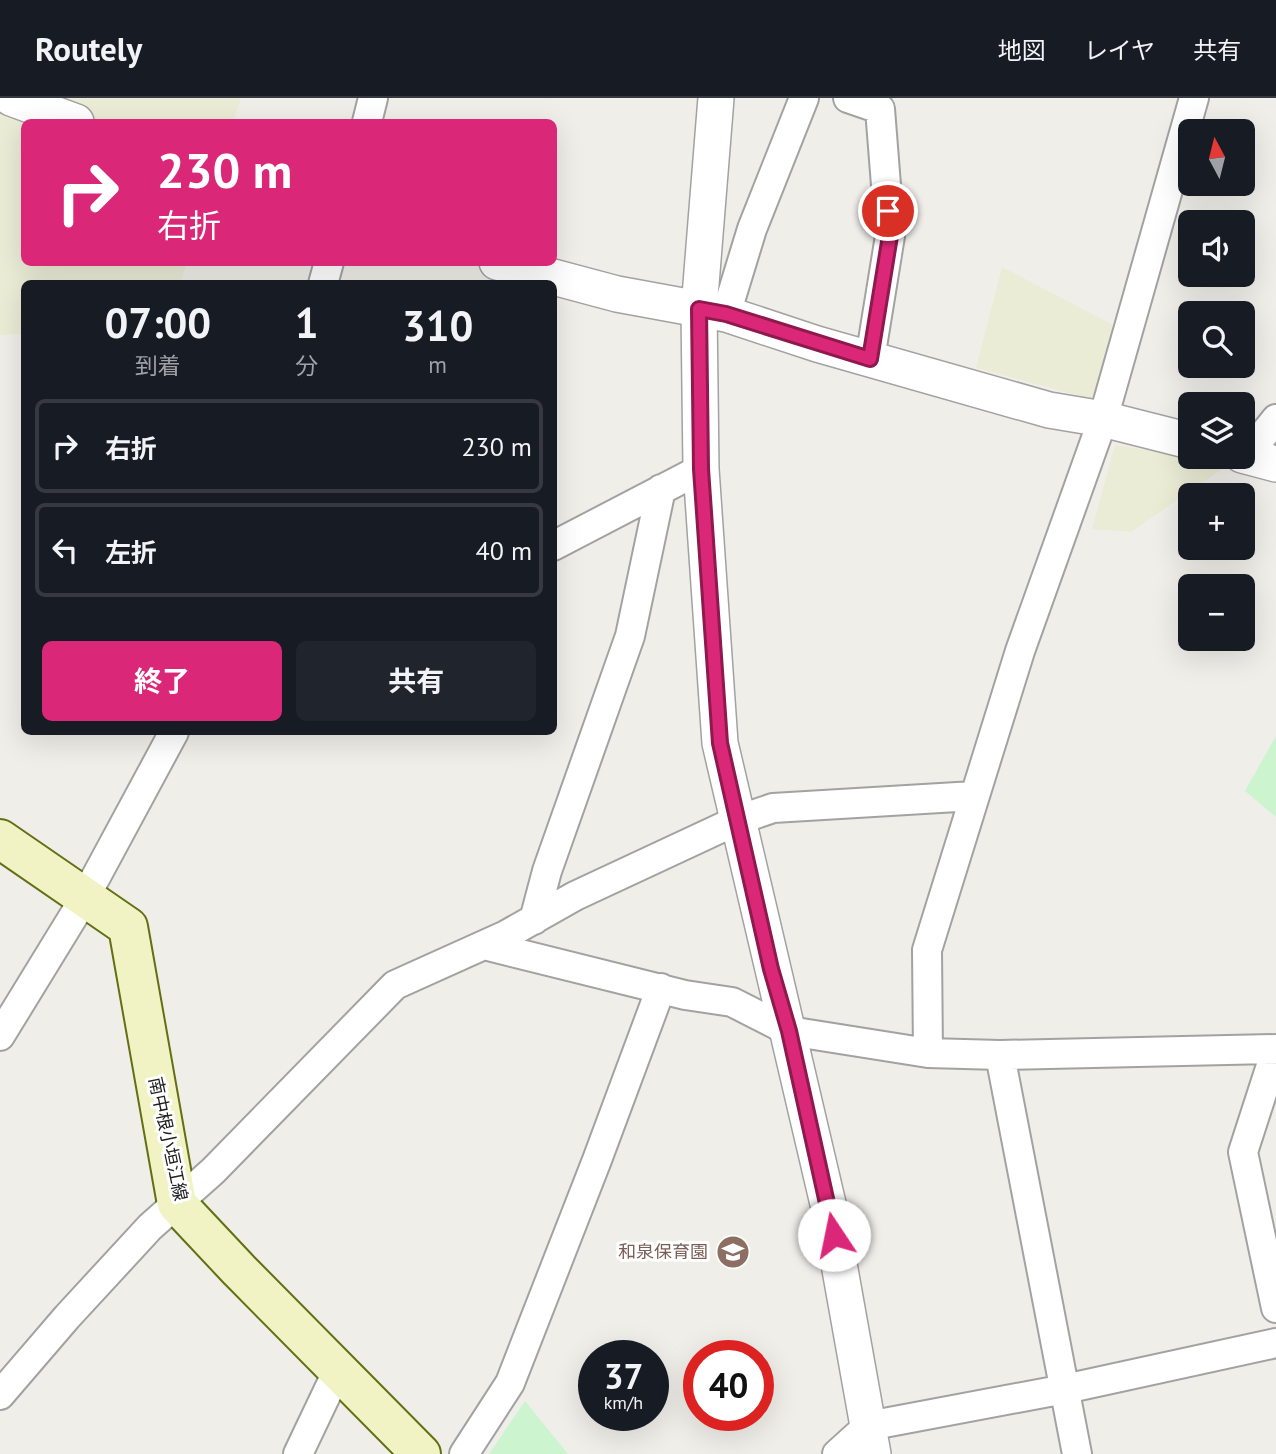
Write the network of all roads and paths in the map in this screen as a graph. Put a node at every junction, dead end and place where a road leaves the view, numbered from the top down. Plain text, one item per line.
1 (11, 98) edge
2 (373, 98) edge
3 (716, 98) edge
4 (804, 98) edge
5 (848, 98) edge
6 (1194, 98) edge
7 (68, 119) edge
8 (368, 119) edge
9 (512, 266) edge
10 (712, 312) junction
11 (870, 359) junction
12 (1103, 419) junction
13 (1276, 419) edge
14 (1178, 438) edge
15 (1255, 458) edge
16 (701, 469) junction
17 (662, 489) junction
18 (557, 544) edge
19 (172, 735) edge
20 (974, 796) junction
21 (738, 820) junction
22 (0, 839) edge
23 (84, 899) junction
24 (534, 920) junction
25 (484, 946) junction
26 (661, 988) junction
27 (789, 1031) junction
28 (0, 1036) edge
29 (1276, 1050) edge
30 (928, 1053) junction
31 (1000, 1055) junction
32 (177, 1204) junction
33 (1276, 1308) edge
34 (1276, 1343) edge
35 (338, 1370) junction
36 (1065, 1389) junction
37 (0, 1395) edge
38 (870, 1440) edge
39 (298, 1454) edge
40 (421, 1454) edge
41 (464, 1454) edge
42 (837, 1454) edge
43 (1077, 1454) edge

1 - 7 street
2 - 8 street
3 - 10 street
4 - 10 street
5 - 11 street
6 - 12 street
9 - 10 street
10 - 11 street
10 - 16 street
11 - 12 street
12 - 14 street
12 - 20 street
13 - 15 street
16 - 17 street
16 - 21 street
17 - 18 street
17 - 24 street
19 - 23 street
20 - 21 street
20 - 30 street
21 - 24 street
21 - 27 street
22 - 23 main road, 南中根小垣江線
23 - 28 street
23 - 32 main road, 南中根小垣江線
24 - 25 street
25 - 26 street
25 - 32 street
26 - 27 street
26 - 41 street
27 - 30 street
27 - 38 street
29 - 31 street
29 - 33 street
30 - 31 street
31 - 36 street
32 - 35 main road, 南中根小垣江線
32 - 37 street
34 - 36 street
35 - 39 street
35 - 40 main road, 南中根小垣江線
36 - 38 street
36 - 43 street
38 - 42 street

